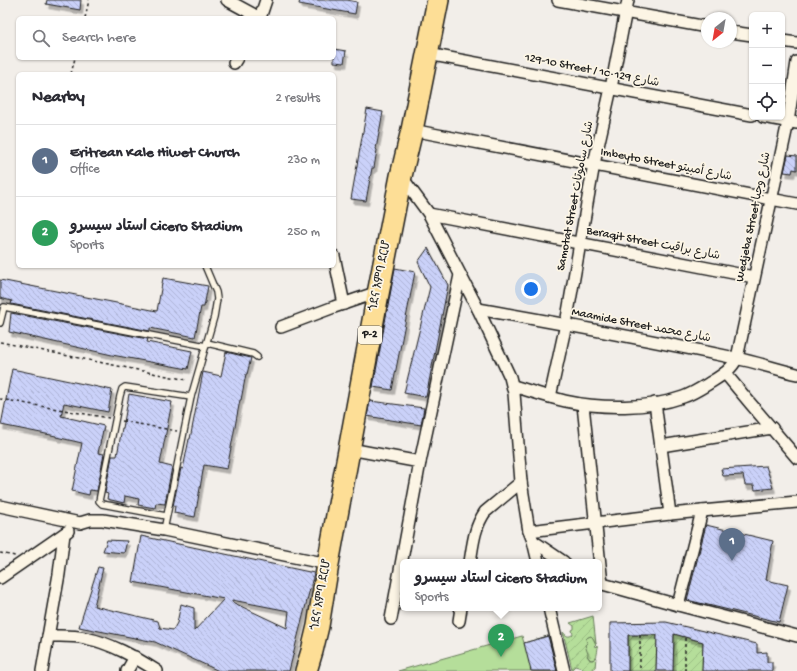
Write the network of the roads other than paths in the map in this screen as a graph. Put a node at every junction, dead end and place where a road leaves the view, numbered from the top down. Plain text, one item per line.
1 (227, 0) edge
2 (266, 0) edge
3 (438, 0) edge
4 (558, 0) edge
5 (628, 0) edge
6 (625, 13) junction
7 (256, 16) edge
8 (261, 16) edge
9 (701, 26) edge
10 (737, 33) edge
11 (749, 35) edge
12 (785, 41) edge
13 (797, 43) edge
14 (428, 54) junction
15 (797, 62) edge
16 (610, 88) junction
17 (749, 114) edge
18 (780, 120) edge
19 (792, 122) edge
20 (412, 130) junction
21 (594, 164) junction
22 (401, 176) junction
23 (771, 199) junction
24 (797, 204) edge
25 (429, 214) junction
26 (580, 243) junction
27 (336, 266) edge
28 (206, 268) edge
29 (460, 275) junction
30 (754, 277) junction
31 (378, 292) junction
32 (344, 304) junction
33 (478, 309) junction
34 (0, 323) edge
35 (566, 324) junction
36 (282, 327) dead end
37 (206, 344) junction
38 (257, 357) dead end
39 (737, 358) junction
40 (725, 373) junction
41 (797, 374) edge
42 (513, 386) junction
43 (191, 396) junction
44 (550, 397) junction
45 (655, 403) junction
46 (583, 404) junction
47 (772, 428) junction
48 (661, 446) junction
49 (350, 449) junction
50 (796, 456) edge
51 (420, 462) junction
52 (521, 482) junction
53 (797, 502) edge
54 (0, 506) edge
55 (702, 511) junction
56 (670, 514) junction
57 (166, 516) junction
58 (80, 523) junction
59 (596, 523) junction
60 (164, 530) junction
61 (64, 534) junction
62 (531, 536) junction
63 (402, 559) edge
64 (471, 559) edge
65 (537, 559) edge
66 (560, 559) edge
67 (598, 559) edge
68 (328, 564) junction
69 (400, 570) edge
70 (0, 578) edge
71 (602, 585) edge
72 (678, 605) junction
73 (461, 611) edge
74 (550, 611) edge
75 (391, 619) dead end
76 (459, 621) dead end
77 (48, 636) junction
78 (797, 636) edge
79 (135, 657) junction
80 (42, 671) edge
81 (127, 671) edge
82 (157, 671) edge
83 (306, 671) edge
84 (564, 671) edge

1 - 7 street
2 - 8 street
3 - 14 highway, ጎደና እምባ ደርሆ / P-2
4 - 6 street
5 - 6 street, Samotat Street شارع ساموتات
6 - 9 street
6 - 16 street, Samotat Street شارع ساموتات
10 - 11 street
12 - 13 street
14 - 16 street, 129-10 Street / شارع 129-10
14 - 20 highway, ጎደና እምባ ደርሆ / P-2
15 - 19 street, Wedjeba Street شارع وجبا
16 - 17 street, 129-10 Street / شارع 129-10
16 - 21 street, Samotat Street شارع ساموتات
18 - 19 street
19 - 23 street, Wedjeba Street شارع وجبا
20 - 21 street, Imbeyto Street شارع أمبيتو
20 - 22 highway, ጎደና እምባ ደርሆ / P-2
21 - 23 street, Imbeyto Street شارع أمبيتو
21 - 26 street, Samotat Street شارع ساموتات
22 - 25 street
22 - 31 highway, ጎደና እምባ ደርሆ / P-2
23 - 24 street, Imbeyto Street شارع أمبيتو
23 - 30 street, Wedjeba Street شارع وجبا
25 - 26 street, Beraqit Street شارع براقيت
25 - 29 street
26 - 30 street, Beraqit Street شارع براقيت
26 - 35 street, Samotat Street شارع ساموتات
27 - 32 street
28 - 37 lane
29 - 33 street
29 - 51 street
30 - 39 street, Wedjeba Street شارع وجبا
31 - 32 street
31 - 49 highway, ጎደና እምባ ደርሆ / P-2
32 - 36 street
33 - 35 street, Maamide Street شارع محمد
33 - 42 street
34 - 37 lane
35 - 39 street, Maamide Street شارع محمد
35 - 44 street, Samotat Street شارع ساموتات
37 - 38 lane
37 - 43 lane
39 - 40 street, Wedjeba Street شارع وجبا
39 - 41 street, Maamide Street شارع محمد
40 - 45 street, Wedjeba Street شارع وجبا
40 - 47 street
42 - 44 street, Wedjeba Street شارع وجبا
42 - 52 street
43 - 57 lane
43 - 57 lane
44 - 46 street, Wedjeba Street شارع وجبا
45 - 46 street, Wedjeba Street شارع وجبا
45 - 48 street
46 - 59 street
47 - 48 street
47 - 50 street
48 - 56 street
49 - 51 street
49 - 68 highway, ጎደና እምባ ደርሆ / P-2
51 - 63 street
52 - 62 street
52 - 64 street
53 - 55 street
54 - 58 street
55 - 56 street
55 - 72 street
56 - 59 street
57 - 60 lane
58 - 60 street
58 - 61 street
59 - 62 street
59 - 67 street
60 - 68 street
61 - 70 street
61 - 77 street
62 - 65 street
62 - 66 street
68 - 83 highway, ጎደና እምባ ደርሆ / P-2
69 - 75 street
71 - 72 street
72 - 78 street
73 - 76 street
74 - 84 street
77 - 79 street
77 - 80 street
79 - 81 street
79 - 82 street

